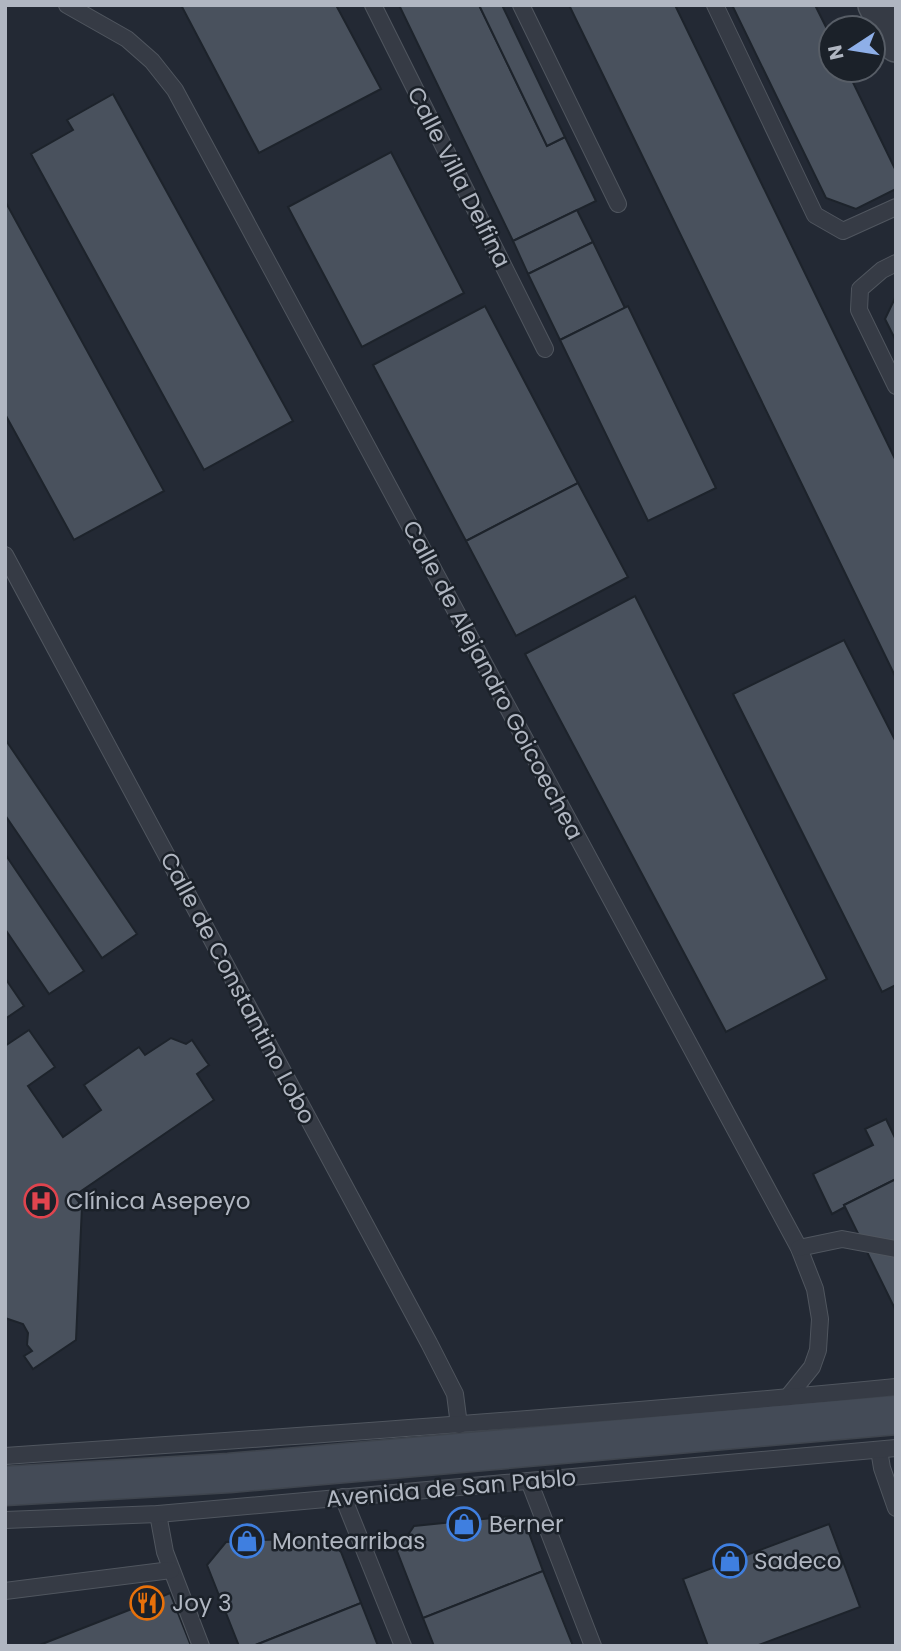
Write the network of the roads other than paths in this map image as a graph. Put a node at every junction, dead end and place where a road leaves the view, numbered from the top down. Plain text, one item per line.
1 (68, 5) edge
2 (373, 5) edge
3 (521, 5) edge
4 (715, 5) edge
5 (875, 5) edge
6 (896, 45) edge
7 (618, 204) dead end
8 (896, 207) edge
9 (896, 263) edge
10 (545, 349) dead end
11 (896, 386) edge
12 (5, 555) edge
13 (799, 1248) junction
14 (896, 1249) edge
15 (896, 1387) edge
16 (787, 1398) junction
17 (896, 1416) edge
18 (459, 1424) junction
19 (888, 1449) edge
20 (5, 1456) edge
21 (889, 1469) edge
22 (529, 1481) junction
23 (5, 1486) edge
24 (343, 1497) junction
25 (896, 1508) edge
26 (158, 1514) junction
27 (5, 1520) edge
28 (171, 1570) junction
29 (5, 1591) edge
30 (201, 1646) edge
31 (403, 1646) edge
32 (593, 1646) edge

1 - 13 lane, Calle de Alejandro Goicoechea
2 - 10 lane, Calle Villa Delfina
3 - 7 lane
4 - 8 lane
5 - 6 street
9 - 11 lane
12 - 18 lane, Calle de Constantino Lobo
13 - 14 lane
13 - 16 lane, Calle de Alejandro Goicoechea
15 - 16 lane
16 - 18 lane
17 - 23 street, Avenida de San Pablo
18 - 20 lane
19 - 21 lane
19 - 22 lane, Avenida de San Pablo
21 - 25 lane
22 - 24 lane, Avenida de San Pablo
22 - 32 lane
24 - 26 lane, Avenida de San Pablo
24 - 31 lane
26 - 27 lane, Avenida de San Pablo
26 - 28 lane
28 - 29 lane
28 - 30 lane

